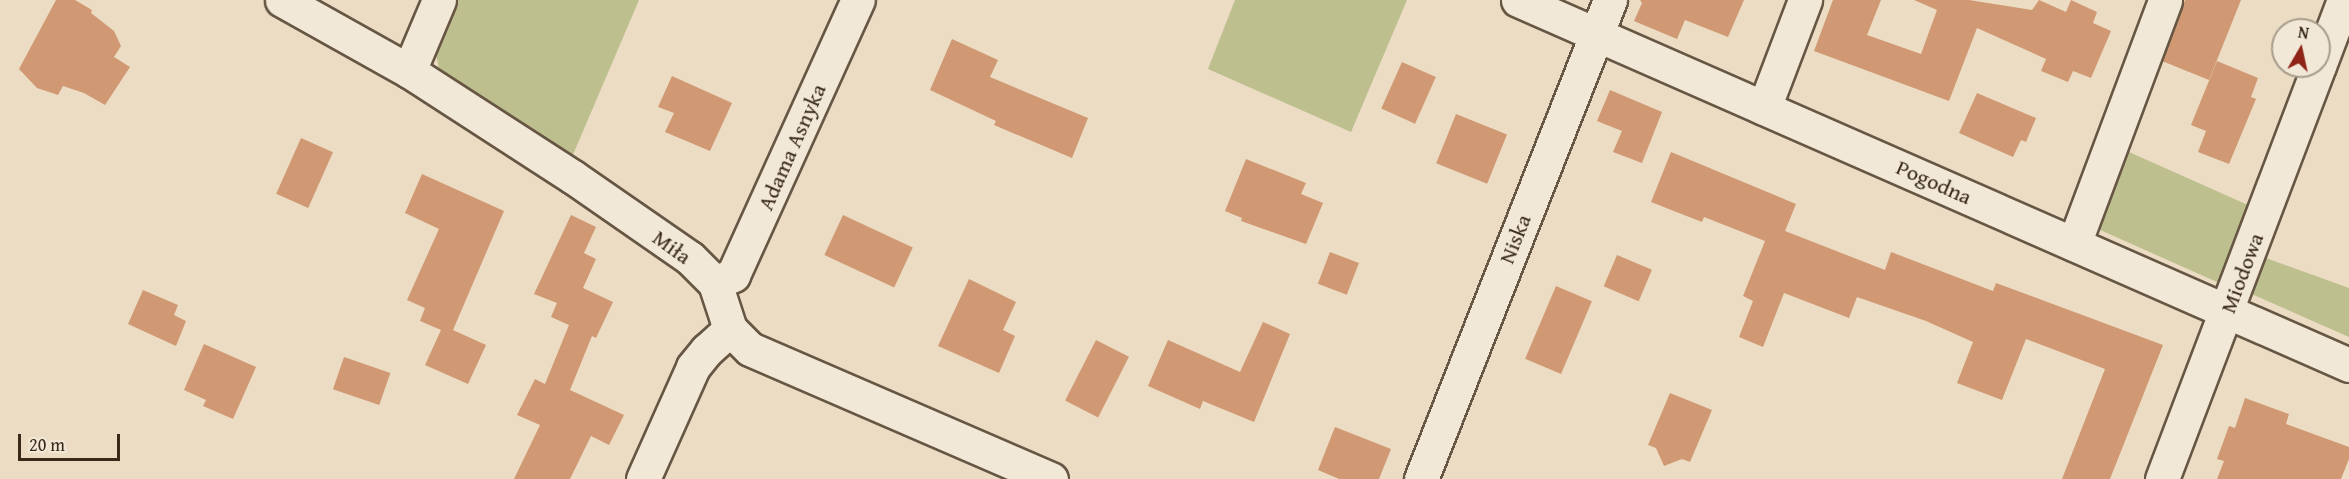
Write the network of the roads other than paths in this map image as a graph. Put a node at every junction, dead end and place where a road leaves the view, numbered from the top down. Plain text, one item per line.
1 (282, 0) edge
2 (439, 0) edge
3 (858, 0) edge
4 (1518, 0) edge
5 (1610, 0) edge
6 (1805, 0) edge
7 (2165, 0) edge
8 (2344, 0) edge
9 (2331, 34) edge
10 (1596, 35) junction
11 (409, 71) junction
12 (2315, 78) edge
13 (1764, 108) junction
14 (2074, 244) junction
15 (715, 283) junction
16 (2228, 311) junction
17 (730, 329) junction
18 (2349, 365) edge
19 (643, 479) edge
20 (1051, 479) edge
21 (1421, 479) edge
22 (2162, 479) edge

1 - 11 street, Miła
2 - 11 street
3 - 15 street, Adama Asnyka
4 - 10 street, Pogodna
5 - 10 street, Niska
6 - 13 street
7 - 14 street
8 - 9 street, Miodowa
10 - 13 street, Pogodna
10 - 21 street, Niska
11 - 15 street, Miła
12 - 16 street, Miodowa
13 - 14 street, Pogodna
14 - 16 street, Pogodna
15 - 17 street, Miła
16 - 18 street, Pogodna
16 - 22 street, Miodowa
17 - 19 street
17 - 20 street, Miła

